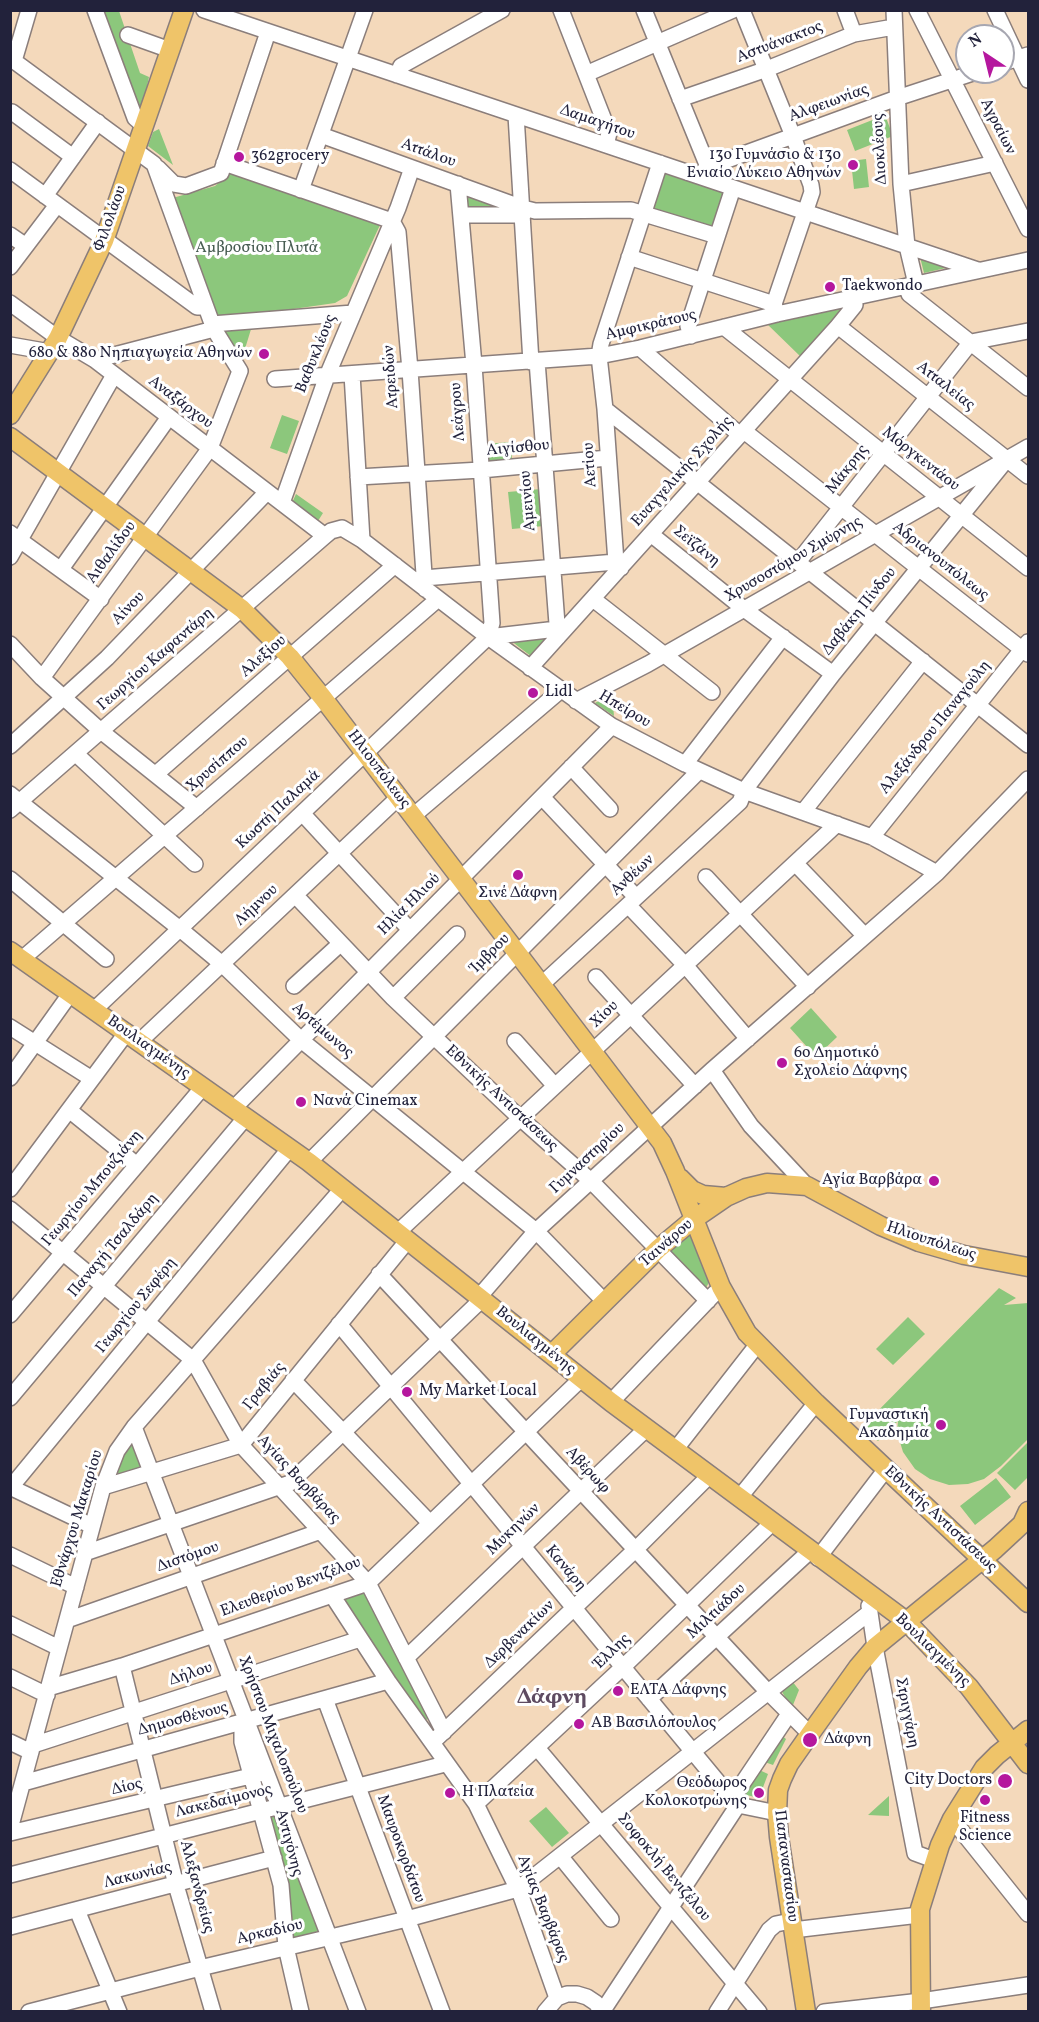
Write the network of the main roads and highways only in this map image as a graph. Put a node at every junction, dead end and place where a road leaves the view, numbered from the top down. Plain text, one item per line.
1 (184, 10) edge
2 (10, 415) edge
3 (10, 437) edge
4 (16, 955) edge
5 (675, 1171) junction
6 (807, 1186) joint
7 (726, 1197) junction
8 (694, 1219) junction
9 (1029, 1267) edge
10 (552, 1354) junction
11 (1026, 1519) edge
12 (982, 1560) junction
13 (1029, 1603) edge
14 (906, 1621) junction
15 (1029, 1730) edge
16 (1011, 1743) junction
17 (1029, 1764) edge
18 (921, 2006) edge
19 (806, 2012) edge

1 - 2 main road, Φιλολάου
3 - 5 main road, Ηλιουπόλεως
4 - 10 main road, Βουλιαγμένης
5 - 7 main road
5 - 8 main road, Εθνικής Αντιστάσεως
6 - 7 main road, Ταινάρου
6 - 9 main road, Ηλιουπόλεως
7 - 8 main road, Ταινάρου
8 - 10 main road, Ταινάρου
8 - 12 main road, Εθνικής Αντιστάσεως
10 - 14 main road, Βουλιαγμένης
11 - 12 main road, Παπαναστασίου
12 - 13 main road, Εθνικής Αντιστάσεως
12 - 14 main road, Παπαναστασίου
14 - 16 main road, Βουλιαγμένης
14 - 19 main road, Παπαναστασίου
15 - 16 main road
16 - 17 main road, Βουλιαγμένης
16 - 18 main road

